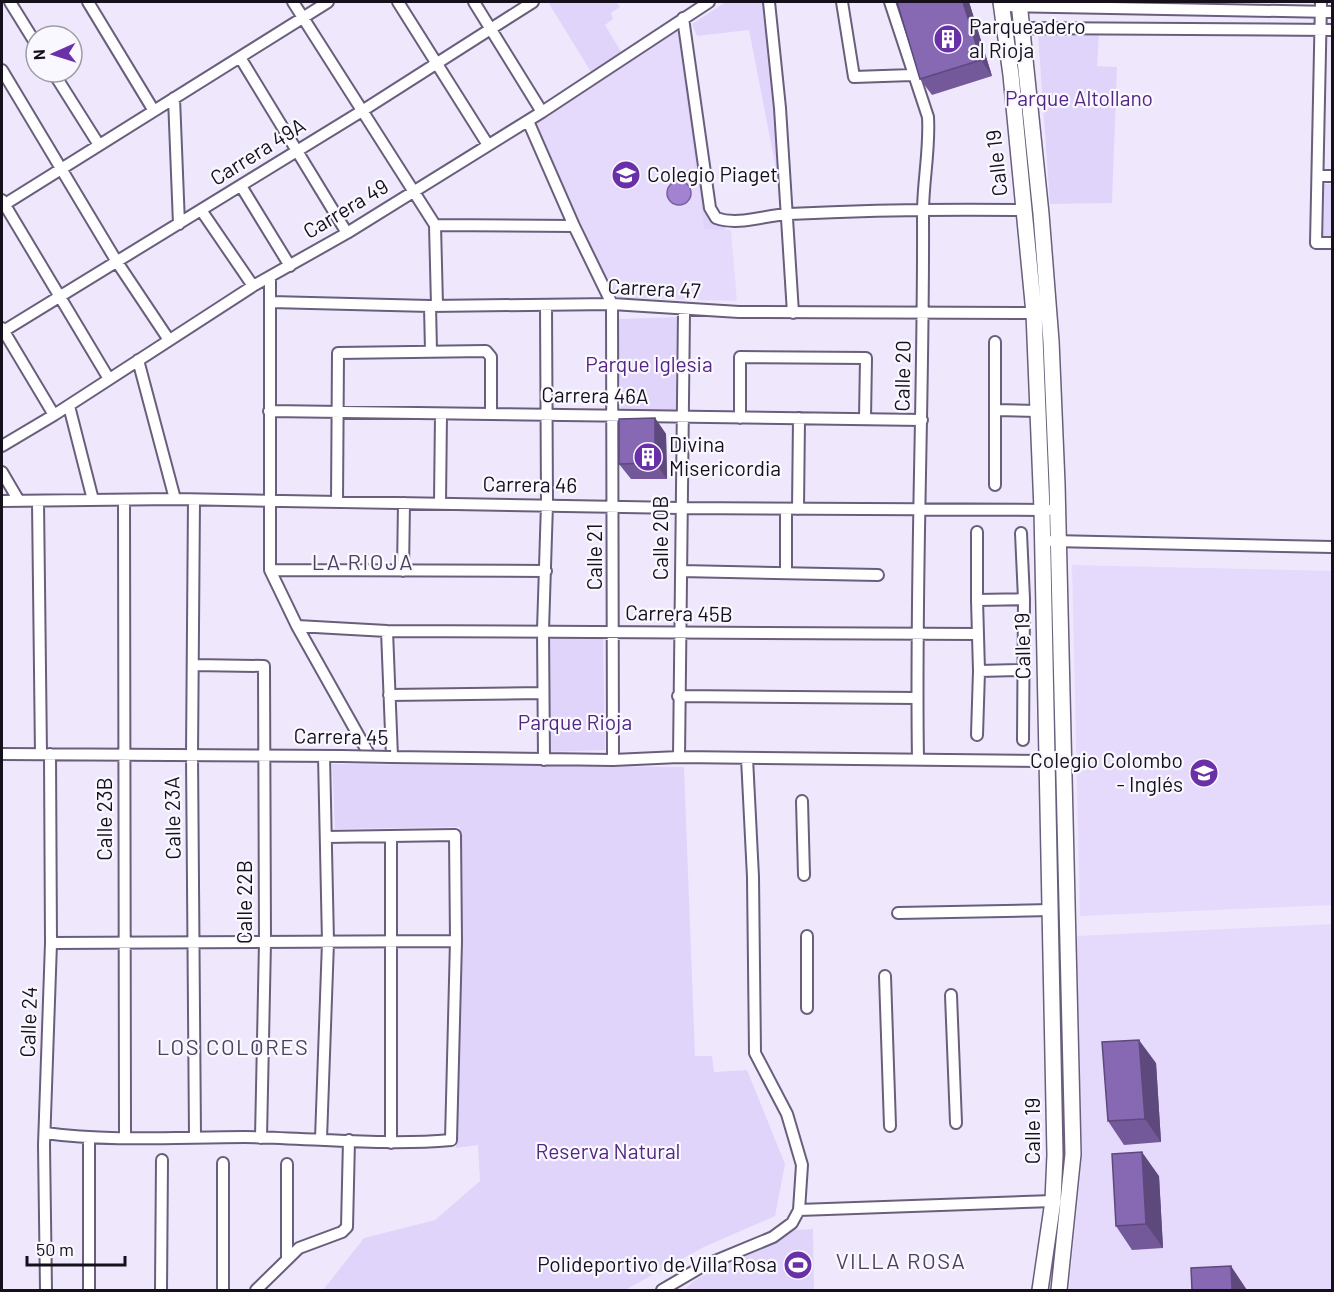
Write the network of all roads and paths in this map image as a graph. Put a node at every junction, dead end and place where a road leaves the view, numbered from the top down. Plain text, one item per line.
1 (10, 2) edge
2 (88, 2) edge
3 (293, 2) edge
4 (328, 2) edge
5 (398, 2) edge
6 (474, 2) edge
7 (533, 2) edge
8 (709, 2) edge
9 (769, 2) edge
10 (842, 2) edge
11 (890, 2) edge
12 (1019, 3) edge
13 (1001, 4) edge
14 (695, 5) edge
15 (1087, 5) edge
16 (1246, 6) edge
17 (1325, 8) edge
18 (304, 18) junction
19 (683, 18) junction
20 (24, 25) edge
21 (490, 26) junction
22 (1022, 28) junction
23 (1086, 28) junction
24 (1247, 29) junction
25 (1327, 30) edge
26 (1005, 31) junction
27 (241, 58) junction
28 (436, 64) junction
29 (2, 70) edge
30 (912, 75) junction
31 (61, 84) edge
32 (174, 98) junction
33 (154, 111) junction
34 (362, 111) junction
35 (542, 112) junction
36 (528, 121) junction
37 (99, 145) junction
38 (488, 145) junction
39 (298, 151) junction
40 (62, 169) junction
41 (1318, 176) junction
42 (1332, 176) edge
43 (241, 186) junction
44 (412, 192) junction
45 (2, 204) edge
46 (923, 208) junction
47 (201, 210) junction
48 (1023, 210) junction
49 (785, 214) junction
50 (179, 224) junction
51 (435, 225) junction
52 (574, 226) junction
53 (347, 233) junction
54 (1332, 243) edge
55 (117, 262) junction
56 (290, 266) junction
57 (270, 277) junction
58 (253, 286) junction
59 (60, 297) junction
60 (271, 302) junction
61 (612, 304) junction
62 (433, 305) junction
63 (546, 306) junction
64 (684, 311) junction
65 (793, 312) junction
66 (924, 312) junction
67 (1034, 313) junction
68 (2, 330) edge
69 (169, 340) junction
70 (995, 342) dead end
71 (431, 351) junction
72 (138, 360) junction
73 (109, 379) junction
74 (69, 406) junction
75 (995, 410) junction
76 (269, 411) junction
77 (1038, 411) junction
78 (338, 412) junction
79 (441, 414) junction
80 (490, 414) junction
81 (54, 415) junction
82 (547, 415) junction
83 (614, 416) junction
84 (681, 416) junction
85 (740, 418) junction
86 (799, 418) junction
87 (865, 420) junction
88 (922, 420) junction
89 (2, 446) edge
90 (2, 472) edge
91 (995, 485) dead end
92 (175, 499) junction
93 (93, 500) junction
94 (124, 500) junction
95 (194, 500) junction
96 (2, 501) edge
97 (19, 501) junction
98 (38, 501) junction
99 (269, 501) junction
100 (337, 502) junction
101 (440, 502) junction
102 (404, 503) junction
103 (547, 504) junction
104 (614, 506) junction
105 (680, 508) junction
106 (786, 509) junction
107 (798, 509) junction
108 (1042, 510) junction
109 (1058, 510) junction
110 (918, 511) junction
111 (977, 532) dead end
112 (1021, 533) dead end
113 (1042, 541) junction
114 (1058, 541) junction
115 (1332, 547) edge
116 (270, 570) junction
117 (403, 571) junction
118 (546, 571) junction
119 (681, 571) junction
120 (786, 573) junction
121 (878, 575) dead end
122 (1024, 599) junction
123 (977, 600) junction
124 (297, 626) junction
125 (543, 630) junction
126 (387, 631) junction
127 (615, 632) junction
128 (679, 633) junction
129 (978, 634) junction
130 (917, 636) junction
131 (1043, 636) junction
132 (1023, 638) junction
133 (193, 665) junction
134 (1023, 670) junction
135 (979, 671) junction
136 (543, 693) junction
137 (389, 695) junction
138 (678, 696) junction
139 (917, 698) junction
140 (977, 735) dead end
141 (1023, 740) dead end
142 (2, 754) edge
143 (46, 754) junction
144 (124, 754) junction
145 (192, 755) junction
146 (264, 755) junction
147 (324, 756) junction
148 (370, 756) dead end
149 (391, 757) junction
150 (684, 757) junction
151 (747, 758) junction
152 (918, 759) junction
153 (544, 760) junction
154 (613, 760) junction
155 (1046, 760) junction
156 (802, 801) dead end
157 (391, 836) junction
158 (326, 837) junction
159 (804, 875) dead end
160 (1051, 910) junction
161 (898, 913) dead end
162 (807, 936) dead end
163 (456, 941) junction
164 (125, 942) junction
165 (194, 942) junction
166 (265, 942) junction
167 (328, 942) junction
168 (391, 942) junction
169 (51, 943) junction
170 (885, 976) dead end
171 (951, 995) dead end
172 (807, 1008) dead end
173 (956, 1123) dead end
174 (890, 1126) dead end
175 (45, 1133) junction
176 (195, 1137) junction
177 (90, 1138) junction
178 (125, 1138) junction
179 (261, 1138) junction
180 (321, 1139) junction
181 (349, 1140) junction
182 (391, 1143) junction
183 (162, 1160) dead end
184 (223, 1163) dead end
185 (287, 1164) dead end
186 (1053, 1202) junction
187 (799, 1210) junction
188 (286, 1257) junction
189 (46, 1290) edge
190 (89, 1290) edge
191 (161, 1290) edge
192 (223, 1290) edge
193 (256, 1290) edge
194 (662, 1290) edge
195 (1040, 1290) edge
196 (1059, 1290) edge

1 - 20 street
2 - 33 street
3 - 18 street
4 - 18 street
5 - 28 street
6 - 21 street
7 - 21 street, Carrera 49A
8 - 14 street, Carrera 49
9 - 49 street
10 - 30 street
11 - 30 street, Calle 20
12 - 13 street
12 - 15 street
12 - 22 main road, Calle 19
13 - 26 main road, Calle 19
14 - 19 street, Carrera 49
15 - 16 street
15 - 23 street
16 - 17 street
16 - 24 street
17 - 25 street
18 - 27 street
18 - 34 street
19 - 35 street, Carrera 49
19 - 49 street
21 - 28 street, Carrera 49A
21 - 35 street
22 - 23 street
22 - 26 street
22 - 109 main road, Calle 19
23 - 24 street
24 - 25 street
25 - 41 street
26 - 48 main road, Calle 19
27 - 32 street
27 - 39 street
28 - 34 street, Carrera 49A
28 - 38 street
29 - 40 street
30 - 46 street, Calle 20
31 - 37 street
32 - 33 street
32 - 50 street
33 - 37 street
34 - 39 street, Carrera 49A
34 - 44 street
35 - 36 street, Carrera 49
36 - 38 street, Carrera 49
36 - 52 street, Calle 21
37 - 40 street
38 - 44 street, Carrera 49
39 - 43 street, Carrera 49A
39 - 53 street
40 - 45 street
40 - 55 street
41 - 42 street
41 - 54 street
43 - 47 street, Carrera 49A
43 - 56 street
44 - 51 street
44 - 53 street, Carrera 49
45 - 59 street
46 - 48 street
46 - 49 street
46 - 66 street, Calle 20
47 - 50 street, Carrera 49A
47 - 58 street
48 - 67 main road, Calle 19
49 - 65 street
50 - 55 street, Carrera 49A
51 - 52 street
51 - 62 street
52 - 61 street, Calle 21
53 - 56 street, Carrera 49
55 - 59 street, Carrera 49A
55 - 69 street
56 - 57 street, Carrera 49
57 - 58 street, Carrera 49
57 - 60 street
58 - 69 street, Carrera 49
59 - 68 street, Carrera 49A
59 - 73 street
60 - 62 street, Carrera 47
60 - 76 street
61 - 63 street, Carrera 47
61 - 64 street, Carrera 47
61 - 83 street, Calle 21
62 - 63 street, Carrera 47
62 - 71 street
63 - 82 street
64 - 65 street, Carrera 47
64 - 84 street, Calle 20B
65 - 66 street, Carrera 47
66 - 67 street, Carrera 47
66 - 88 street, Calle 20
67 - 77 main road, Calle 19
68 - 81 street
69 - 72 street, Carrera 49
70 - 75 street
71 - 78 street
71 - 80 street
72 - 73 street, Carrera 49
72 - 92 street
73 - 74 street, Carrera 49
74 - 81 street, Carrera 49
74 - 93 street
75 - 77 street
75 - 91 street
76 - 78 street, Carrera 46A
76 - 99 street
77 - 108 main road, Calle 19
78 - 79 street, Carrera 46A
78 - 100 street
79 - 80 street, Carrera 46A
79 - 101 street
80 - 82 street, Carrera 46A
81 - 89 street, Carrera 49
82 - 83 street, Carrera 46A
82 - 103 street
83 - 84 street, Carrera 46A
83 - 104 street, Calle 21
84 - 85 street, Carrera 46A
84 - 105 street, Calle 20B
85 - 86 street, Carrera 46A
85 - 87 street
86 - 87 street, Carrera 46A
86 - 107 street
87 - 88 street, Carrera 46A
88 - 110 street, Calle 20
90 - 97 street
92 - 94 street, Carrera 46
92 - 95 street, Carrera 46
93 - 94 street, Carrera 46
93 - 98 street, Carrera 46
94 - 144 street, Calle 23B
95 - 99 street, Carrera 46
95 - 133 street, Calle 23A
96 - 97 street, Carrera 46
97 - 98 street, Carrera 46
98 - 143 street, Calle 24
99 - 100 street, Carrera 46
99 - 116 street
100 - 102 street, Carrera 46
101 - 102 street, Carrera 46
101 - 103 street, Carrera 46
102 - 117 street
103 - 104 street, Carrera 46
103 - 118 street
104 - 105 street, Carrera 46
104 - 127 street, Calle 21
105 - 106 street, Carrera 46
105 - 119 street, Calle 20B
106 - 107 street, Carrera 46
106 - 120 street
107 - 110 street, Carrera 46
108 - 109 street, Carrera 46
108 - 110 street, Carrera 46
108 - 113 main road, Calle 19
109 - 114 main road, Calle 19
110 - 130 street, Calle 20
111 - 123 street
112 - 122 street
113 - 114 street
113 - 131 main road, Calle 19
114 - 115 street
114 - 196 main road, Calle 19
116 - 117 street
116 - 124 street
117 - 118 street
118 - 125 street
119 - 120 street
119 - 128 street, Calle 20B
120 - 121 street
122 - 123 street
122 - 132 street
123 - 129 street
124 - 126 street, Carrera 45B
124 - 148 street
125 - 126 street, Carrera 45B
125 - 127 street, Carrera 45B
125 - 136 street
126 - 137 street
127 - 128 street, Carrera 45B
127 - 154 street, Calle 21
128 - 130 street, Carrera 45B
128 - 138 street, Calle 20B
129 - 130 street, Carrera 45B
129 - 135 street
130 - 139 street, Calle 20
131 - 132 street
131 - 155 main road, Calle 19
132 - 134 street
133 - 145 street, Calle 23A
133 - 146 street, Calle 22B
134 - 135 street
134 - 141 street
135 - 140 street
136 - 137 street
136 - 153 street
137 - 149 street
138 - 139 street
138 - 150 street, Calle 20B
139 - 152 street, Calle 20
142 - 143 street, Carrera 45
143 - 144 street, Carrera 45
143 - 169 street, Calle 24
144 - 145 street, Carrera 45
144 - 164 street, Calle 23B
145 - 146 street, Carrera 45
145 - 165 street, Calle 23A
146 - 147 street, Carrera 45
146 - 166 street, Calle 22B
147 - 149 street, Carrera 45, bridge
147 - 158 street
149 - 153 street, Carrera 45
150 - 151 street, Carrera 45
150 - 154 street, Carrera 45
151 - 152 street, Carrera 45
151 - 187 street
152 - 155 street, Carrera 45
153 - 154 street, Carrera 45
155 - 160 main road, Calle 19
156 - 159 street
157 - 158 street
157 - 163 street
157 - 168 street
158 - 167 street
160 - 161 street
160 - 186 main road, Calle 19
162 - 172 street
163 - 168 street
163 - 182 street
164 - 165 street
164 - 169 street
164 - 178 street, Calle 23B
165 - 166 street
165 - 176 street, Calle 23A
166 - 167 street
166 - 179 street, Calle 22B
167 - 168 street
167 - 180 street
168 - 182 street
169 - 175 street, Calle 24
170 - 174 street
171 - 173 street
175 - 177 street
175 - 189 street, Calle 24
176 - 178 street
176 - 179 street
177 - 178 street
177 - 190 street
179 - 180 street
180 - 181 street
181 - 182 street
181 - 188 street
183 - 191 street
184 - 192 street
185 - 188 street
186 - 187 street
186 - 195 main road, Calle 19
187 - 194 street
188 - 193 street

